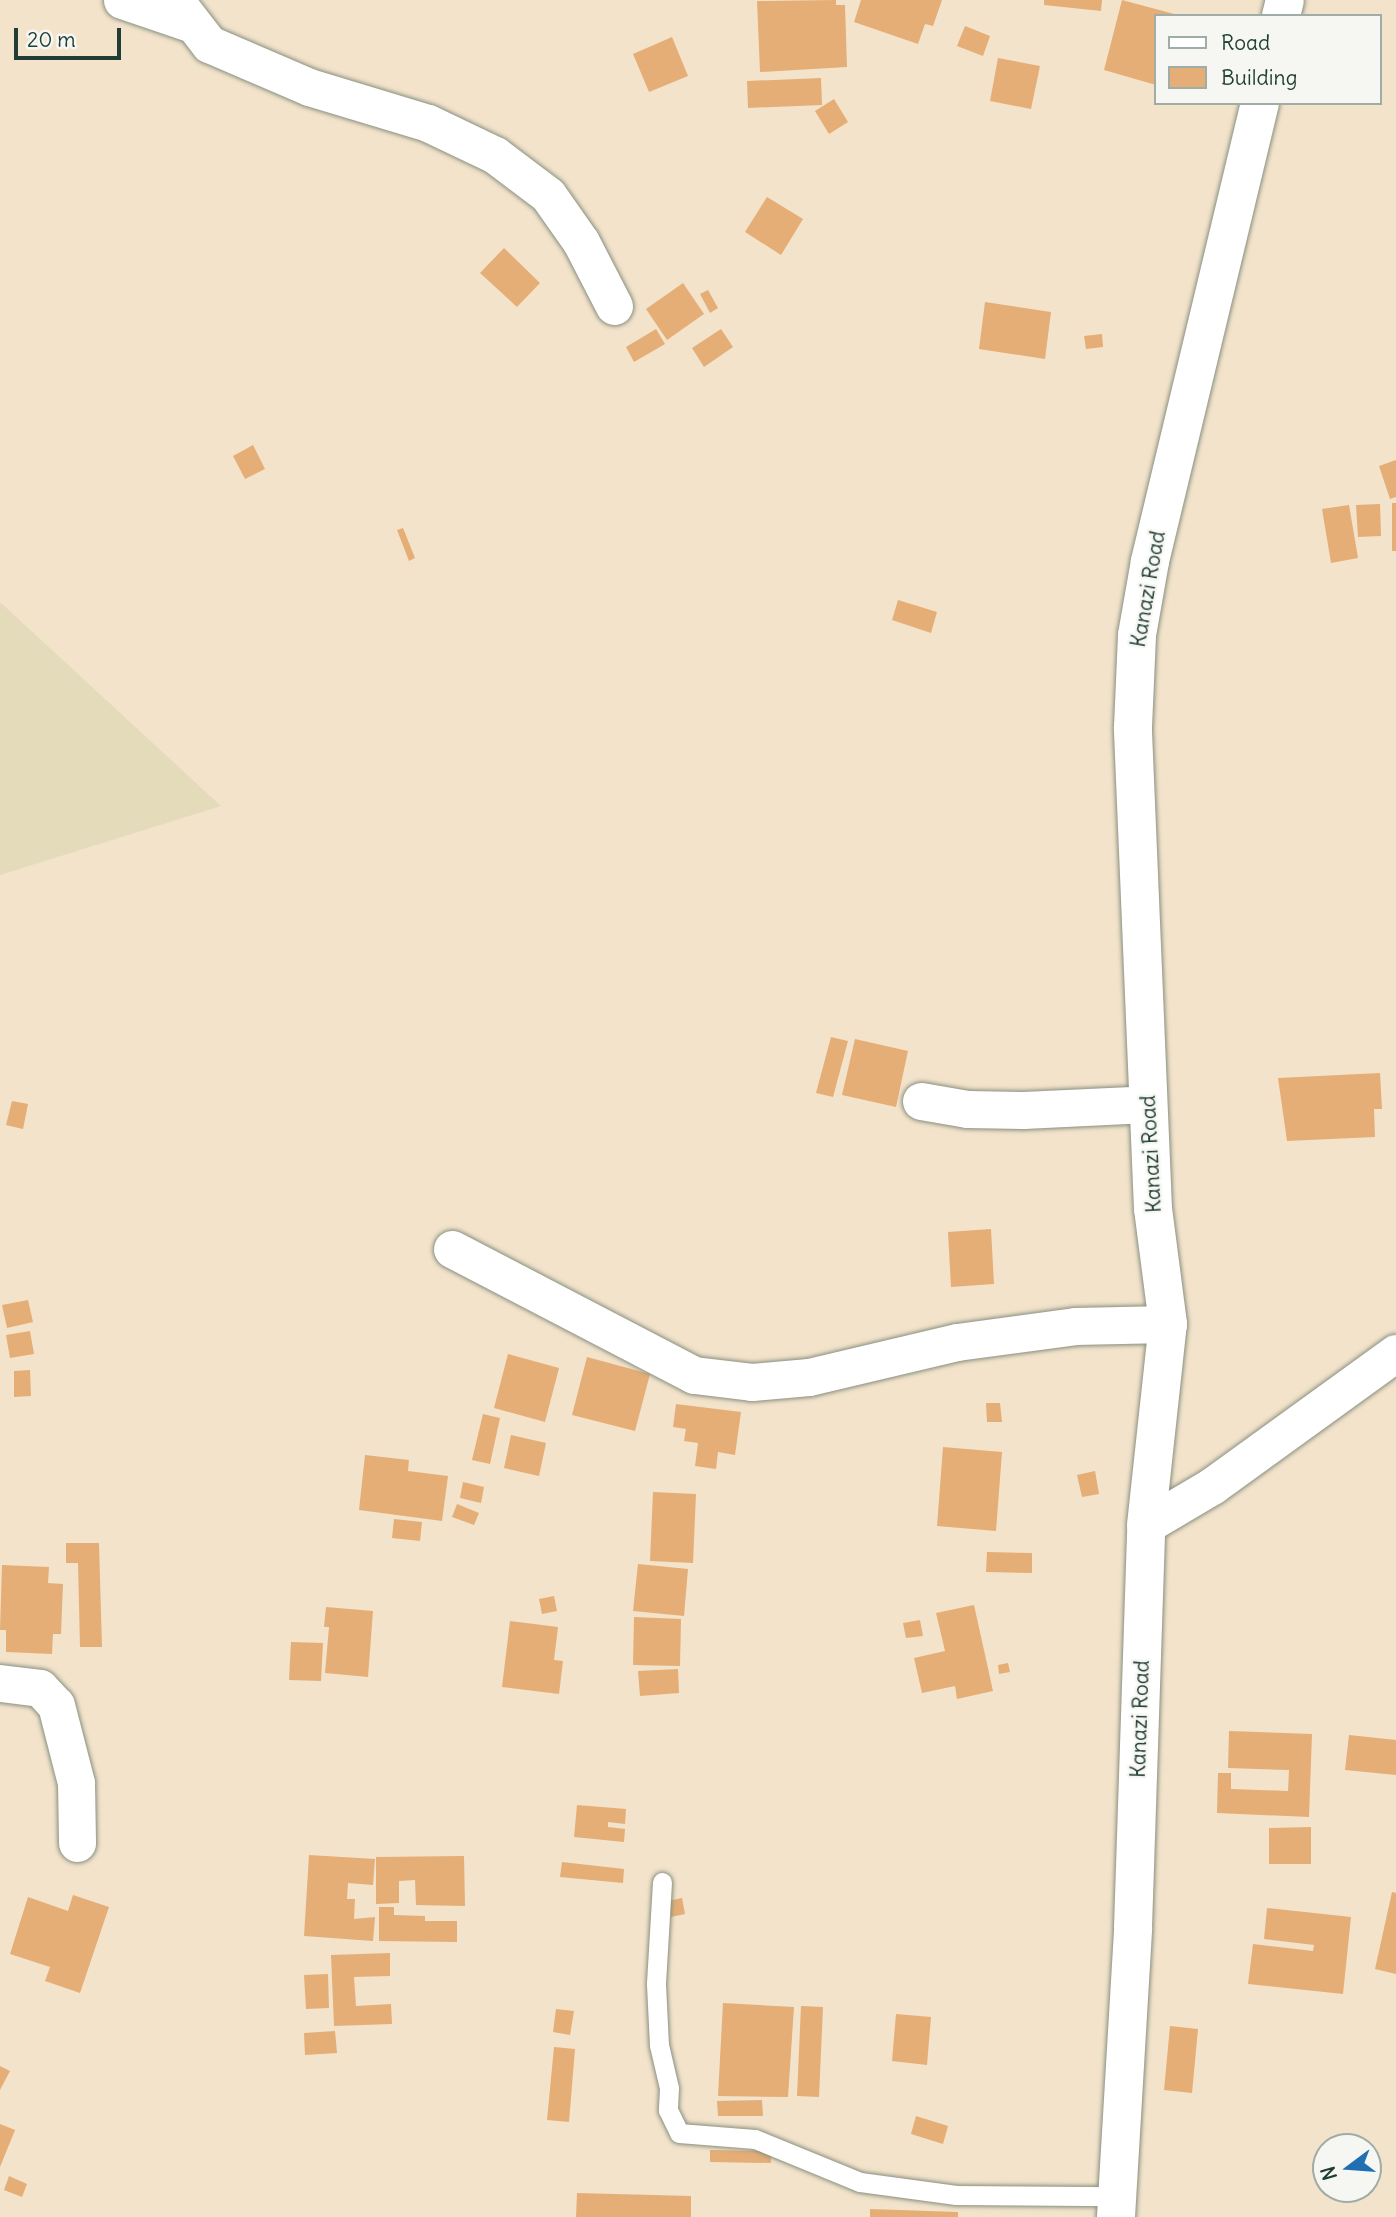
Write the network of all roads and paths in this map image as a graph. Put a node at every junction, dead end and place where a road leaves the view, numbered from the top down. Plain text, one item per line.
1 (122, 0) edge
2 (181, 11) edge
3 (1260, 105) edge
4 (614, 306) dead end
5 (921, 1101) dead end
6 (1148, 1104) junction
7 (453, 1250) dead end
8 (1168, 1324) junction
9 (1396, 1353) edge
10 (1146, 1525) junction
11 (0, 1683) edge
12 (77, 1843) dead end
13 (662, 1882) dead end
14 (1117, 2206) edge

1 - 2 street
2 - 4 street
3 - 6 main road, Kanazi Road
5 - 6 street
6 - 8 main road, Kanazi Road
7 - 8 street
8 - 10 main road, Kanazi Road
9 - 10 street
10 - 14 main road, Kanazi Road
11 - 12 street
13 - 14 lane

